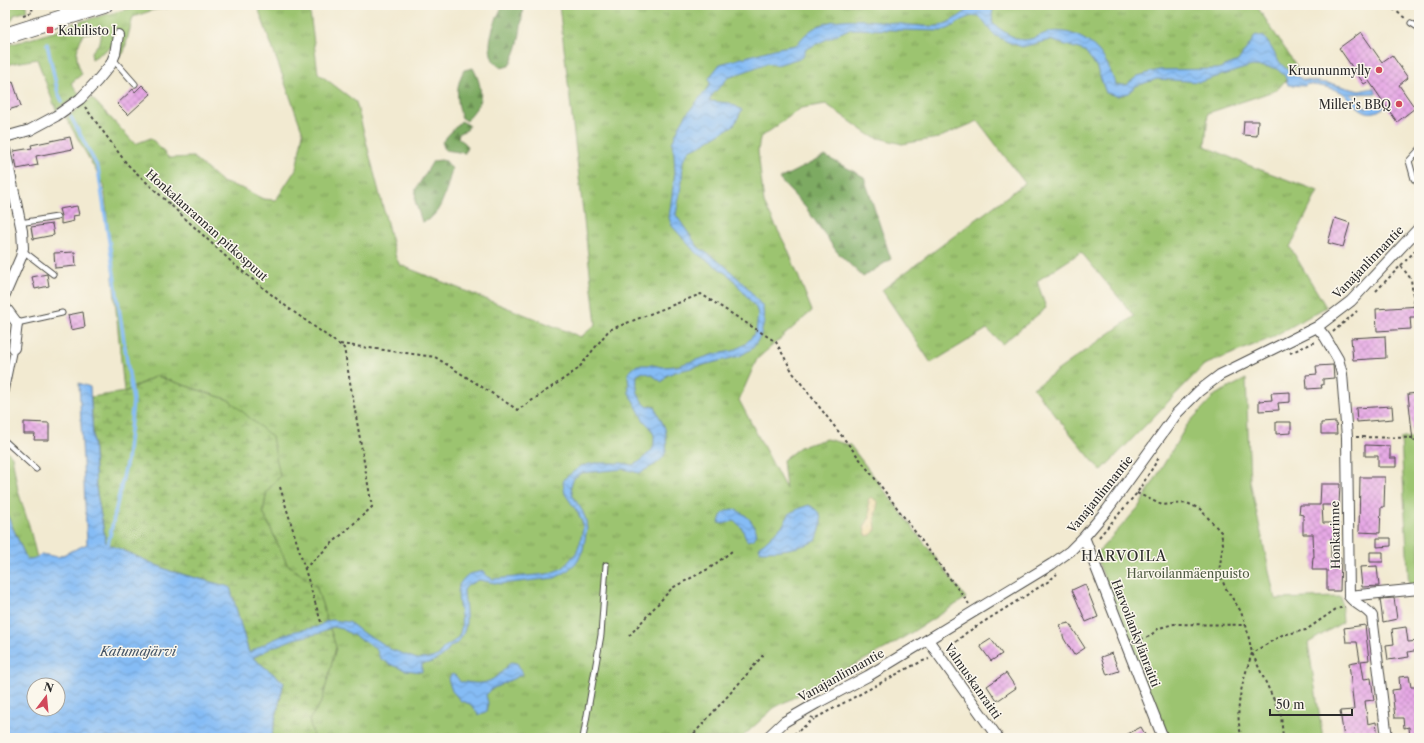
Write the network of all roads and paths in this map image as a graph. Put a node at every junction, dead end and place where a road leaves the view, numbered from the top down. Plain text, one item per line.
1 (31, 5) edge
2 (104, 5) edge
3 (1388, 5) edge
4 (21, 16) dead end
5 (1411, 22) joint
6 (1419, 28) edge
7 (118, 35) dead end
8 (5, 36) edge
9 (113, 59) junction
10 (135, 84) dead end
11 (80, 99) junction
12 (5, 137) edge
13 (5, 150) edge
14 (1419, 150) edge
15 (1419, 184) edge
16 (57, 217) dead end
17 (20, 223) junction
18 (1419, 228) edge
19 (22, 250) junction
20 (1401, 266) dead end
21 (53, 274) dead end
22 (5, 294) edge
23 (5, 307) edge
24 (62, 313) dead end
25 (16, 323) junction
26 (1317, 327) junction
27 (340, 344) junction
28 (1419, 344) edge
29 (14, 348) joint
30 (5, 392) edge
31 (1347, 437) junction
32 (1419, 438) edge
33 (5, 442) edge
34 (36, 469) dead end
35 (280, 487) dead end
36 (1137, 492) dead end
37 (1084, 537) junction
38 (732, 551) dead end
39 (606, 565) dead end
40 (305, 568) junction
41 (1419, 589) edge
42 (1349, 596) junction
43 (1357, 604) junction
44 (974, 611) junction
45 (321, 622) dead end
46 (1246, 625) junction
47 (629, 636) dead end
48 (928, 640) junction
49 (1126, 645) junction
50 (1252, 653) junction
51 (764, 654) dead end
52 (814, 719) dead end
53 (583, 738) edge
54 (690, 738) edge
55 (767, 738) edge
56 (789, 738) edge
57 (998, 738) edge
58 (1163, 738) edge
59 (1242, 738) edge
60 (1283, 738) edge
61 (1387, 738) edge

1 - 4 path
2 - 8 highway
3 - 5 path
5 - 6 lane
7 - 9 street
9 - 10 lane
9 - 11 street
11 - 12 street
11 - 27 path, Honkalanrannan pitkospuut
13 - 17 street
14 - 15 lane
16 - 17 lane
17 - 19 street
18 - 26 street, Vanajanlinnantie
19 - 21 lane
19 - 22 street
20 - 28 path
23 - 25 street
24 - 25 lane
25 - 29 street
26 - 31 street, Honkarinne
26 - 37 street, Vanajanlinnantie
27 - 40 path
27 - 44 path, Honkalanrannan pitkospuut
29 - 30 lane
31 - 32 path
31 - 42 street, Honkarinne
33 - 34 lane
35 - 40 path
36 - 46 path
37 - 44 street, Vanajanlinnantie
37 - 49 street, Harvoilankylänraitti
38 - 47 path
39 - 53 lane
40 - 45 path
41 - 42 street
42 - 43 street
43 - 50 path
43 - 61 street
44 - 48 street, Vanajanlinnantie
46 - 49 path
46 - 50 path
48 - 55 street, Vanajanlinnantie
48 - 57 street, Valmuskanraitti
49 - 58 street, Harvoilankylänraitti
50 - 59 path
50 - 60 path
51 - 54 path
52 - 56 path

